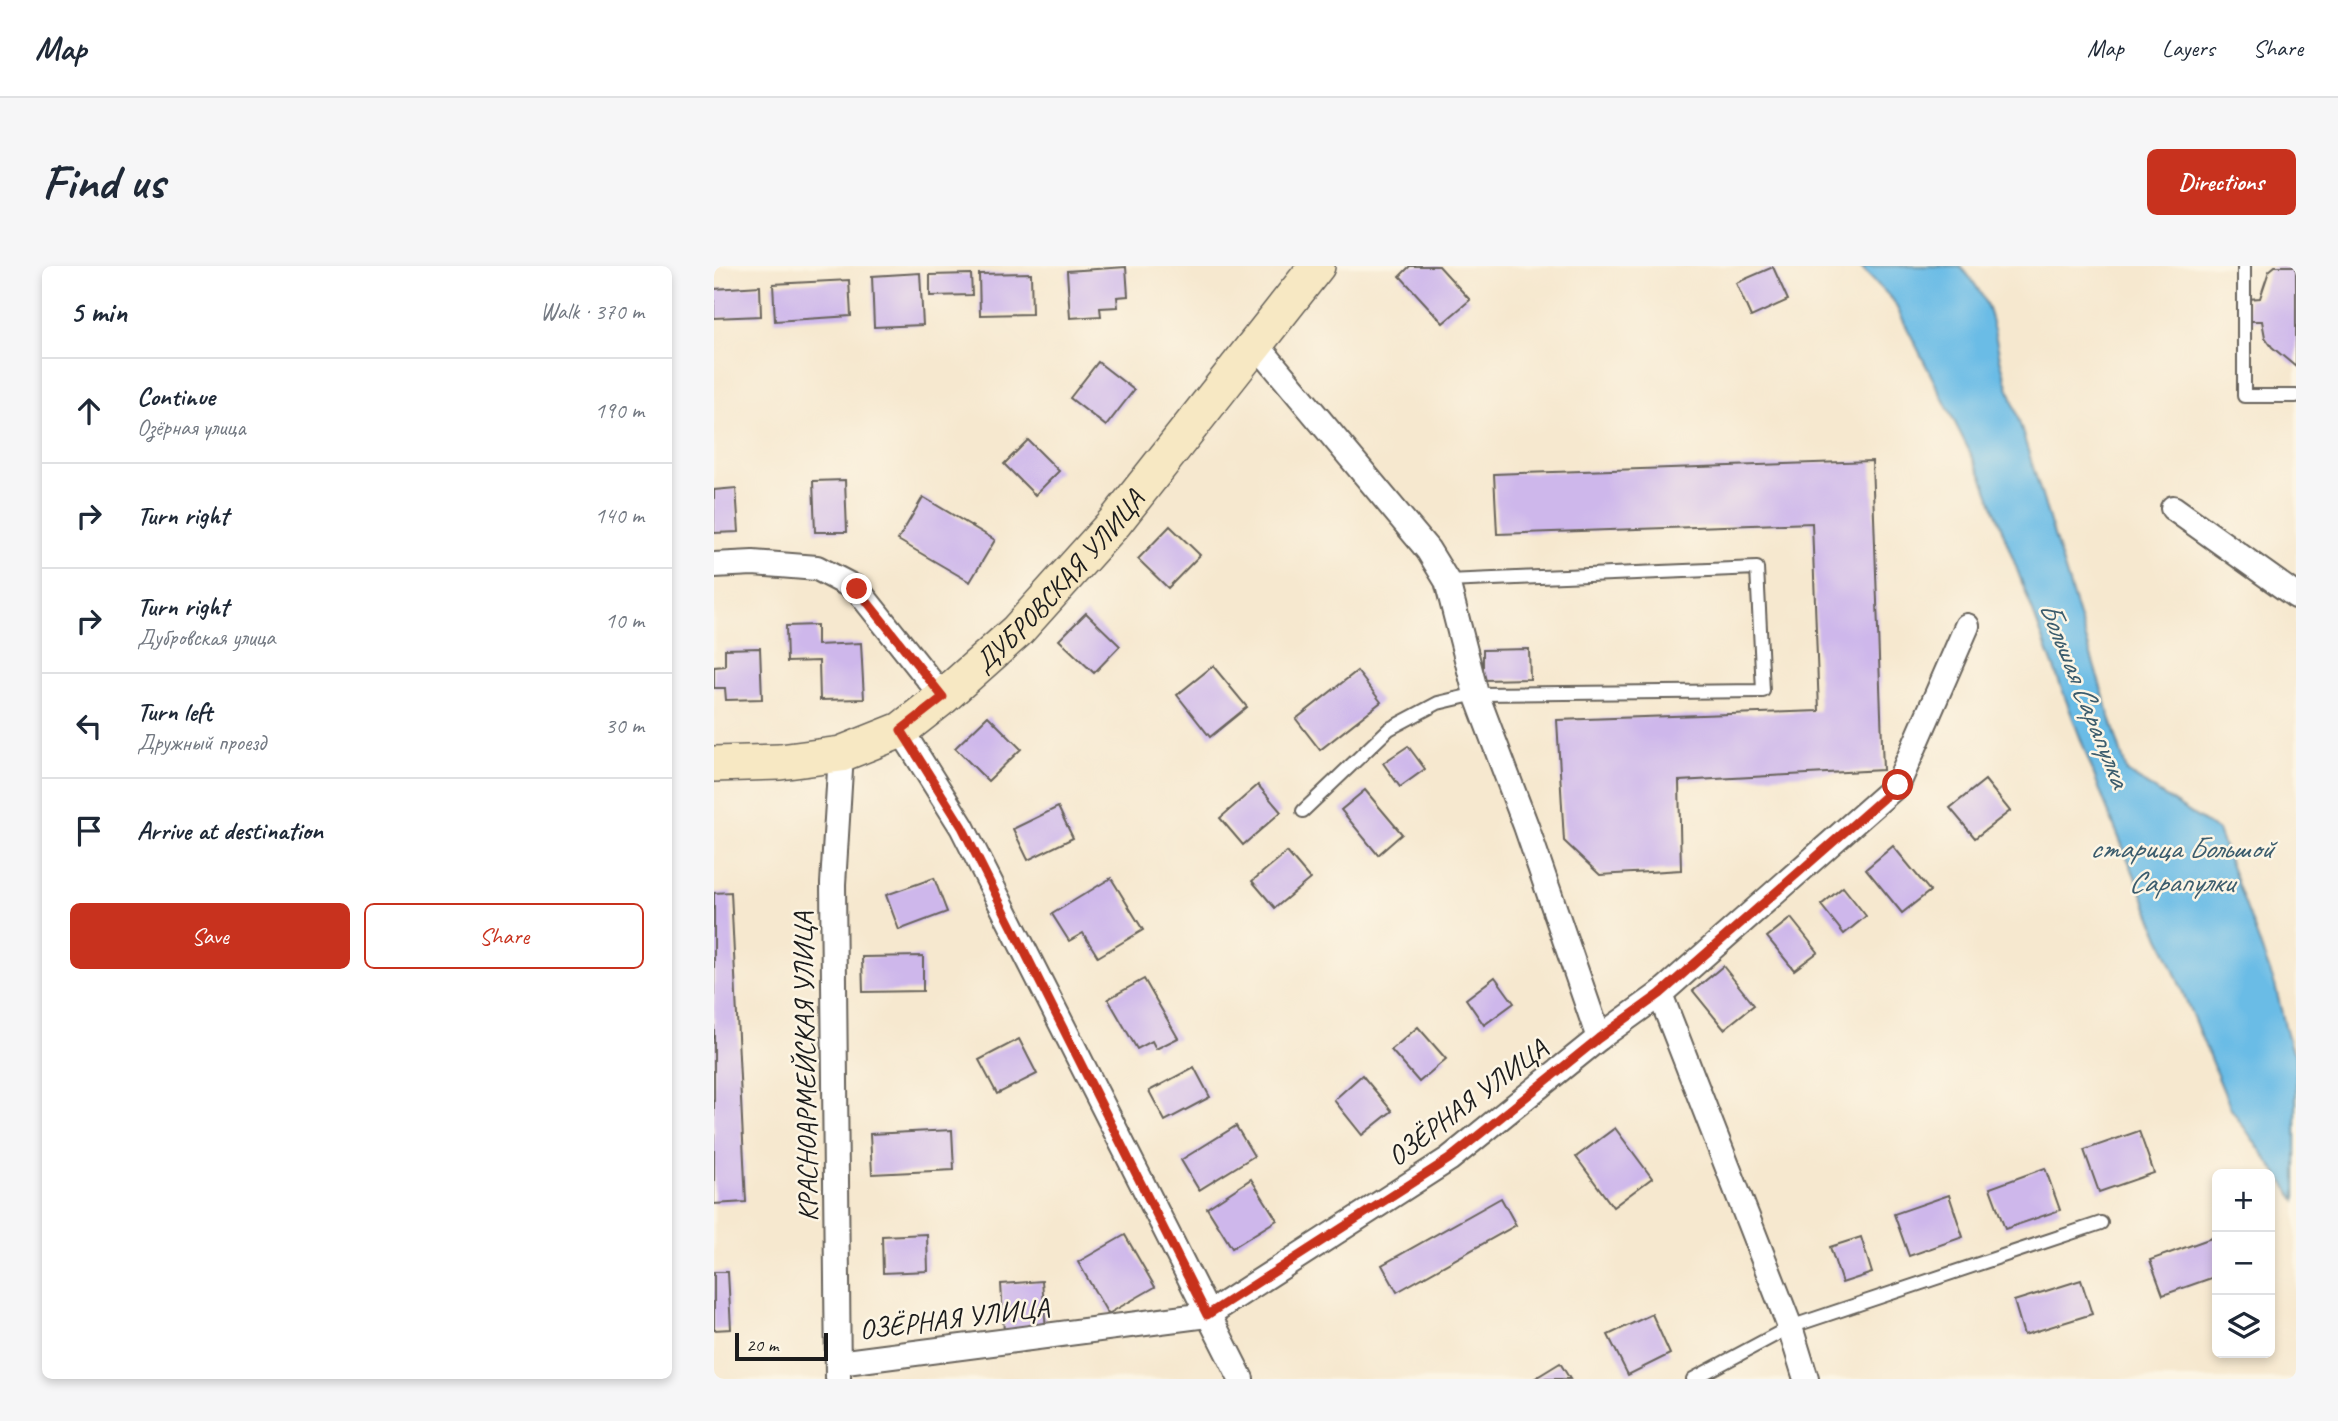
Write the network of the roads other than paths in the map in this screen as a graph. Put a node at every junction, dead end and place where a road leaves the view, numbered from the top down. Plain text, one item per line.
1 (1317, 266) edge
2 (2244, 266) edge
3 (1256, 344) junction
4 (2296, 396) edge
5 (2173, 508) dead end
6 (714, 565) edge
7 (1447, 581) junction
8 (2296, 596) edge
9 (1967, 626) dead end
10 (1476, 694) junction
11 (943, 697) junction
12 (901, 730) junction
13 (841, 754) junction
14 (714, 764) edge
15 (1303, 811) dead end
16 (1660, 994) junction
17 (1599, 1038) junction
18 (2101, 1223) dead end
19 (1207, 1315) junction
20 (1790, 1327) junction
21 (838, 1371) edge
22 (1241, 1379) edge
23 (1693, 1379) edge
24 (1806, 1379) edge

1 - 3 main road, ДУБРОВСКАЯ УЛИЦА
2 - 4 lane
3 - 7 street
3 - 11 main road, ДУБРОВСКАЯ УЛИЦА
5 - 8 street
6 - 11 street
7 - 10 street
7 - 10 lane
9 - 16 street, ОЗЁРНАЯ УЛИЦА
10 - 15 lane
10 - 17 street
11 - 12 main road, ДУБРОВСКАЯ УЛИЦА
12 - 13 main road, ДУБРОВСКАЯ УЛИЦА
12 - 19 street
13 - 14 main road, ДУБРОВСКАЯ УЛИЦА
13 - 21 street, КРАСНОАРМЕЙСКАЯ УЛИЦА
16 - 17 street, ОЗЁРНАЯ УЛИЦА
16 - 20 street
17 - 19 street, ОЗЁРНАЯ УЛИЦА
18 - 20 lane
19 - 21 street, ОЗЁРНАЯ УЛИЦА
19 - 22 street
20 - 23 lane
20 - 24 street

